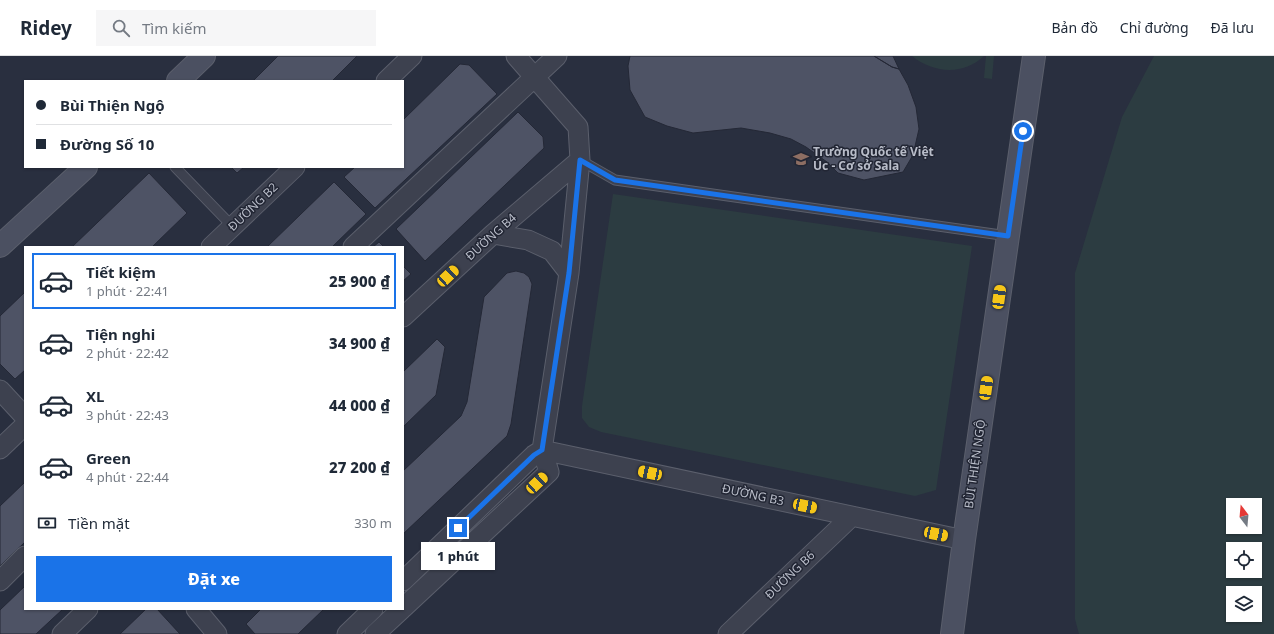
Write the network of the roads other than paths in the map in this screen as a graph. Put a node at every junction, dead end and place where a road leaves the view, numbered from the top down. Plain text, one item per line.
1 (204, 56) edge
2 (412, 56) edge
3 (516, 56) edge
4 (557, 56) edge
5 (1034, 56) edge
6 (535, 77) junction
7 (179, 80) edge
8 (387, 80) edge
9 (580, 160) junction
10 (85, 168) edge
11 (176, 168) edge
12 (295, 168) edge
13 (233, 227) junction
14 (493, 234) junction
15 (1008, 236) junction
16 (0, 246) edge
17 (213, 246) edge
18 (354, 246) edge
19 (569, 273) junction
20 (404, 316) edge
21 (0, 390) edge
22 (24, 416) edge
23 (24, 426) edge
24 (0, 449) edge
25 (542, 450) junction
26 (852, 516) junction
27 (964, 540) junction
28 (24, 557) edge
29 (404, 580) edge
30 (0, 581) edge
31 (404, 608) edge
32 (87, 610) edge
33 (197, 610) edge
34 (372, 610) edge
35 (402, 610) edge
36 (62, 634) edge
37 (217, 634) edge
38 (347, 634) edge
39 (375, 634) edge
40 (728, 634) edge
41 (952, 634) edge

1 - 7 street
2 - 8 street
3 - 6 street
4 - 6 street
5 - 15 street, BÙI THIỆN NGỘ
6 - 9 street
6 - 18 street
9 - 14 street, ĐƯỜNG B4
9 - 15 lane
9 - 19 street
10 - 16 street
11 - 13 lane
12 - 13 street, ĐƯỜNG B2
13 - 17 street, ĐƯỜNG B2
14 - 19 street
14 - 20 street, ĐƯỜNG B4
15 - 27 street, BÙI THIỆN NGỘ
19 - 25 street
21 - 22 street
23 - 24 street
25 - 26 street, ĐƯỜNG B3
25 - 29 street
25 - 31 street
26 - 27 street, ĐƯỜNG B3
26 - 40 street, ĐƯỜNG B6
27 - 41 street, BÙI THIỆN NGỘ
28 - 30 street
32 - 36 street
33 - 37 street
34 - 38 street
35 - 39 street

